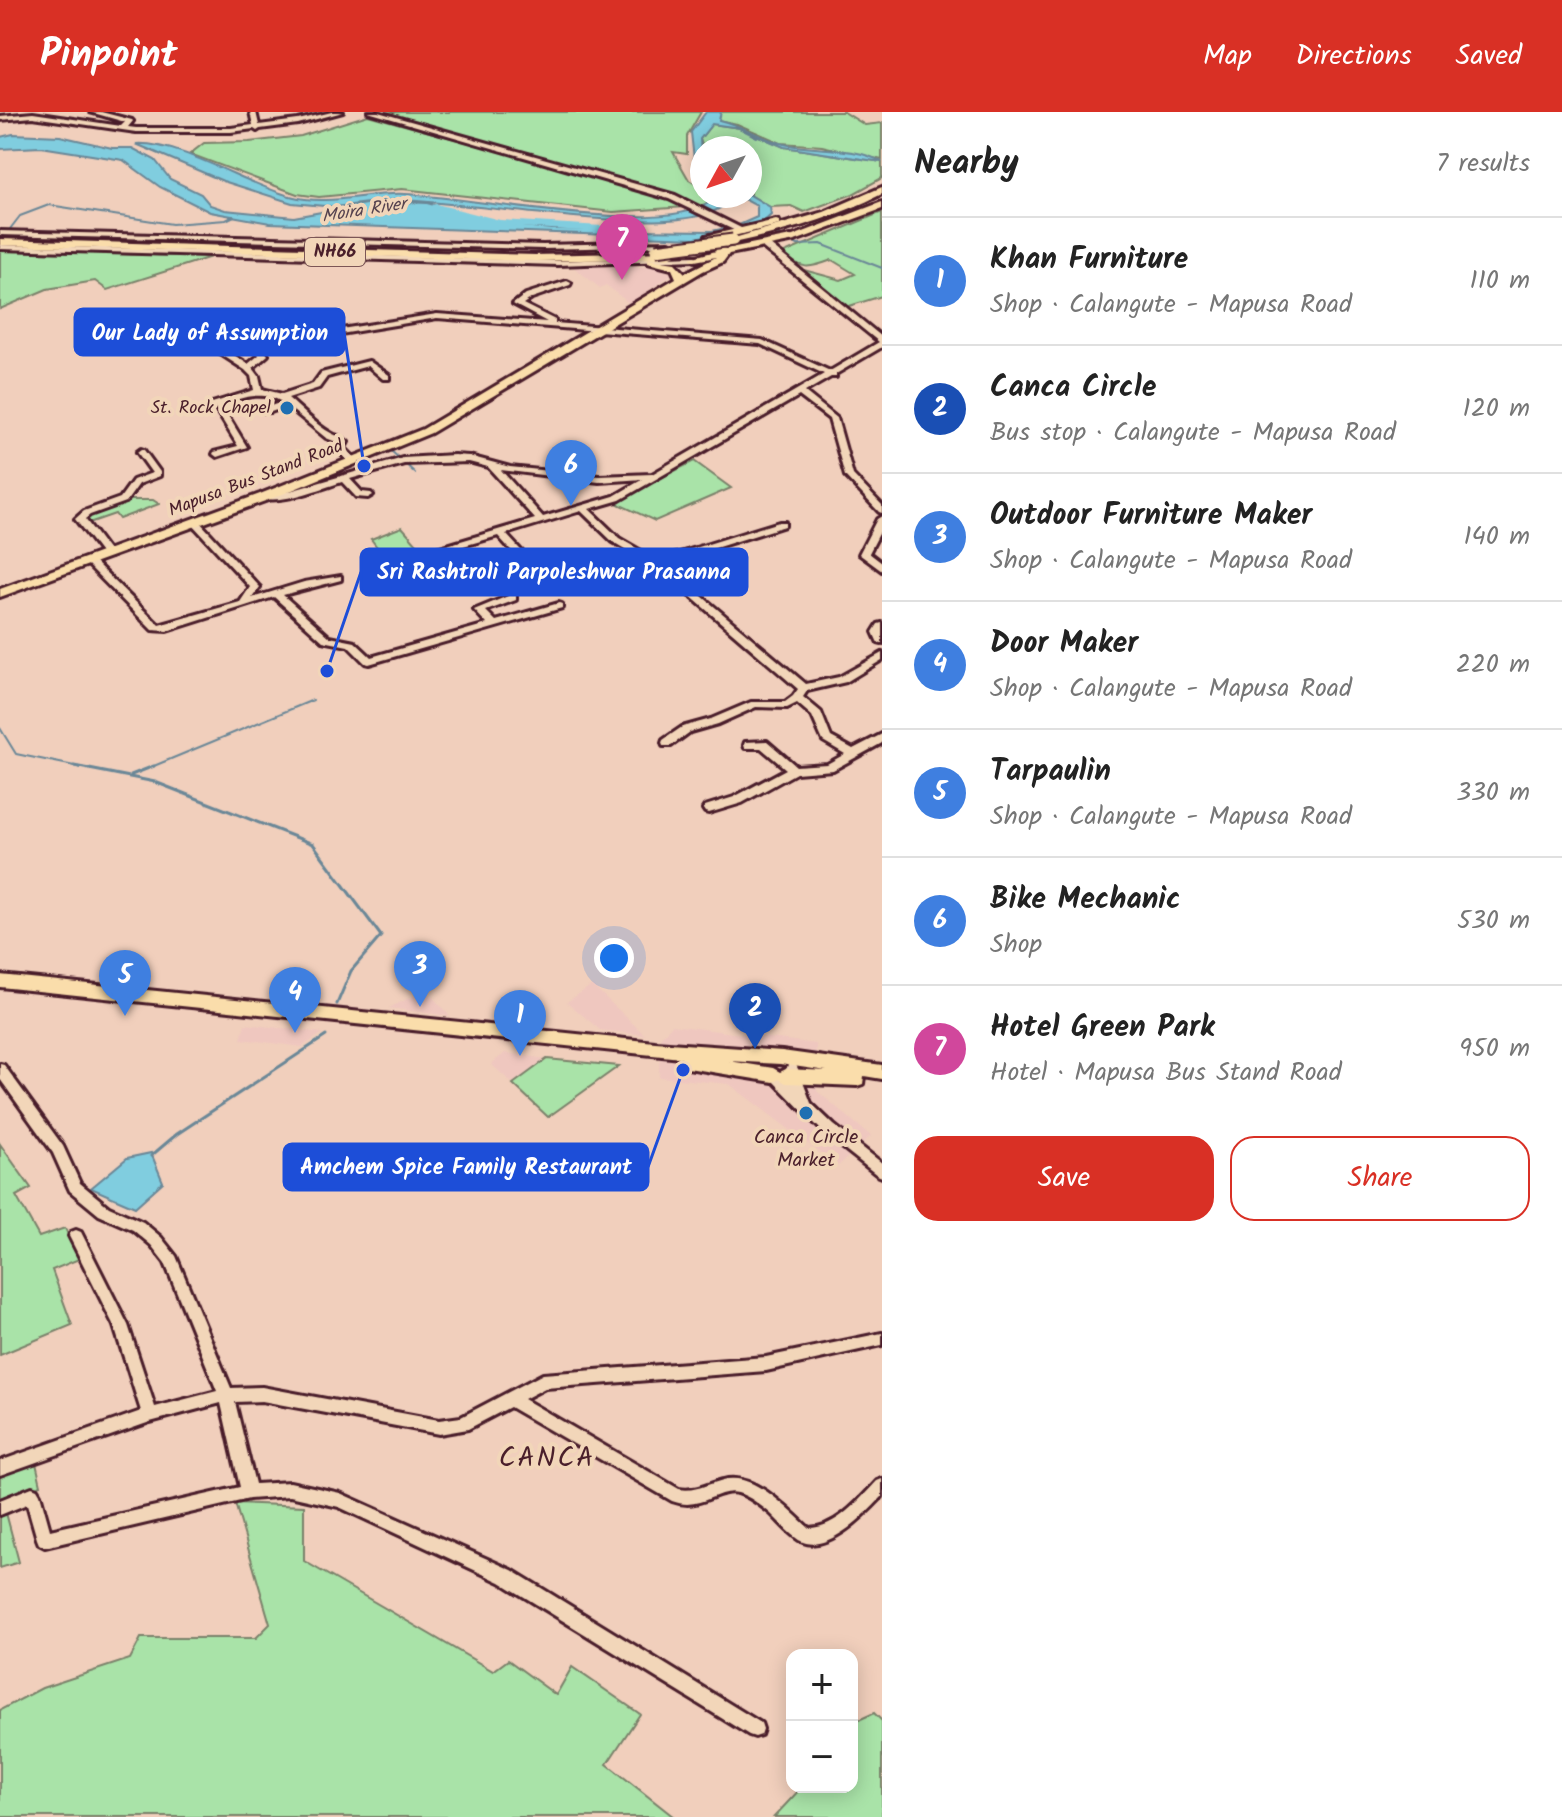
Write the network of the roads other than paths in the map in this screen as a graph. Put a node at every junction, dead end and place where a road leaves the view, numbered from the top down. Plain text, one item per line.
1 (93, 112) edge
2 (253, 112) edge
3 (340, 112) edge
4 (371, 112) edge
5 (0, 118) edge
6 (122, 128) junction
7 (257, 129) junction
8 (882, 183) edge
9 (882, 190) edge
10 (882, 197) edge
11 (882, 205) edge
12 (776, 223) joint
13 (738, 235) junction
14 (710, 238) junction
15 (0, 239) edge
16 (786, 240) joint
17 (682, 242) junction
18 (761, 247) junction
19 (654, 256) junction
20 (722, 257) junction
21 (695, 258) junction
22 (682, 280) junction
23 (567, 283) dead end
24 (204, 325) dead end
25 (558, 325) junction
26 (601, 328) junction
27 (882, 343) edge
28 (248, 368) junction
29 (833, 375) junction
30 (386, 377) dead end
31 (258, 391) junction
32 (801, 393) junction
33 (285, 400) junction
34 (268, 410) dead end
35 (141, 452) dead end
36 (217, 454) dead end
37 (352, 460) junction
38 (492, 465) junction
39 (656, 475) junction
40 (344, 478) junction
41 (368, 495) dead end
42 (264, 497) junction
43 (582, 507) junction
44 (882, 510) edge
45 (882, 519) edge
46 (541, 520) junction
47 (195, 522) junction
48 (782, 524) dead end
49 (500, 533) junction
50 (107, 555) junction
51 (89, 561) junction
52 (655, 564) junction
53 (882, 568) edge
54 (460, 571) dead end
55 (338, 578) dead end
56 (0, 593) edge
57 (276, 594) junction
58 (243, 604) junction
59 (559, 606) dead end
60 (494, 625) junction
61 (882, 626) edge
62 (882, 641) edge
63 (882, 656) edge
64 (804, 688) junction
65 (797, 698) junction
66 (882, 738) edge
67 (667, 743) dead end
68 (749, 745) dead end
69 (852, 753) junction
70 (794, 770) junction
71 (709, 809) dead end
72 (0, 981) edge
73 (0, 990) edge
74 (0, 1069) edge
75 (783, 1070) junction
76 (882, 1072) edge
77 (882, 1081) edge
78 (882, 1171) edge
79 (76, 1236) dead end
80 (882, 1339) edge
81 (226, 1395) junction
82 (510, 1399) junction
83 (150, 1415) junction
84 (0, 1468) edge
85 (882, 1486) edge
86 (249, 1492) junction
87 (0, 1508) edge
88 (755, 1729) dead end

1 - 6 street
2 - 7 street
3 - 7 street
4 - 13 street
5 - 6 street
6 - 7 street
8 - 12 highway
9 - 13 highway, NH66
10 - 13 highway, NH66
11 - 16 highway
12 - 13 main road
13 - 14 main road
13 - 15 highway, NH66, bridge
13 - 19 highway, NH66, bridge
14 - 17 main road
14 - 20 main road
15 - 17 street
15 - 19 highway, NH66
16 - 18 main road
17 - 21 main road
18 - 20 main road
18 - 27 street
19 - 21 street
19 - 22 main road
20 - 21 main road
20 - 22 main road, Mapusa Bus Stand Road
21 - 22 main road
22 - 26 main road, Mapusa Bus Stand Road
23 - 25 street
24 - 28 street
25 - 26 street
25 - 28 street
26 - 29 street
26 - 37 main road, Mapusa Bus Stand Road
27 - 29 street
28 - 31 street
29 - 32 street
30 - 33 street
31 - 33 street
31 - 36 street
32 - 39 street
32 - 44 street
33 - 34 street
33 - 37 street
35 - 50 street
37 - 42 main road, Mapusa Bus Stand Road
38 - 39 street
38 - 40 street
38 - 46 street
39 - 43 street
40 - 41 street
40 - 42 street
42 - 47 main road, Mapusa Bus Stand Road
43 - 46 street
43 - 52 street
45 - 53 street
46 - 49 street
47 - 50 main road, Mapusa Bus Stand Road
47 - 58 street
48 - 52 street
49 - 54 street
49 - 60 street
50 - 51 main road, Mapusa Bus Stand Road
51 - 56 main road, Mapusa Bus Stand Road
51 - 58 street
52 - 64 street
55 - 57 street
57 - 58 street
57 - 60 street
59 - 60 street
61 - 62 street
63 - 64 street
64 - 65 street
65 - 67 street
65 - 69 street
66 - 69 street
68 - 70 street
69 - 70 street
70 - 71 street
72 - 75 main road
73 - 75 main road
74 - 81 street
75 - 76 main road
75 - 77 main road
75 - 78 street
79 - 83 street
80 - 82 street
81 - 82 street
81 - 83 street
81 - 86 street
82 - 85 street
83 - 84 street
86 - 87 street
86 - 88 street

